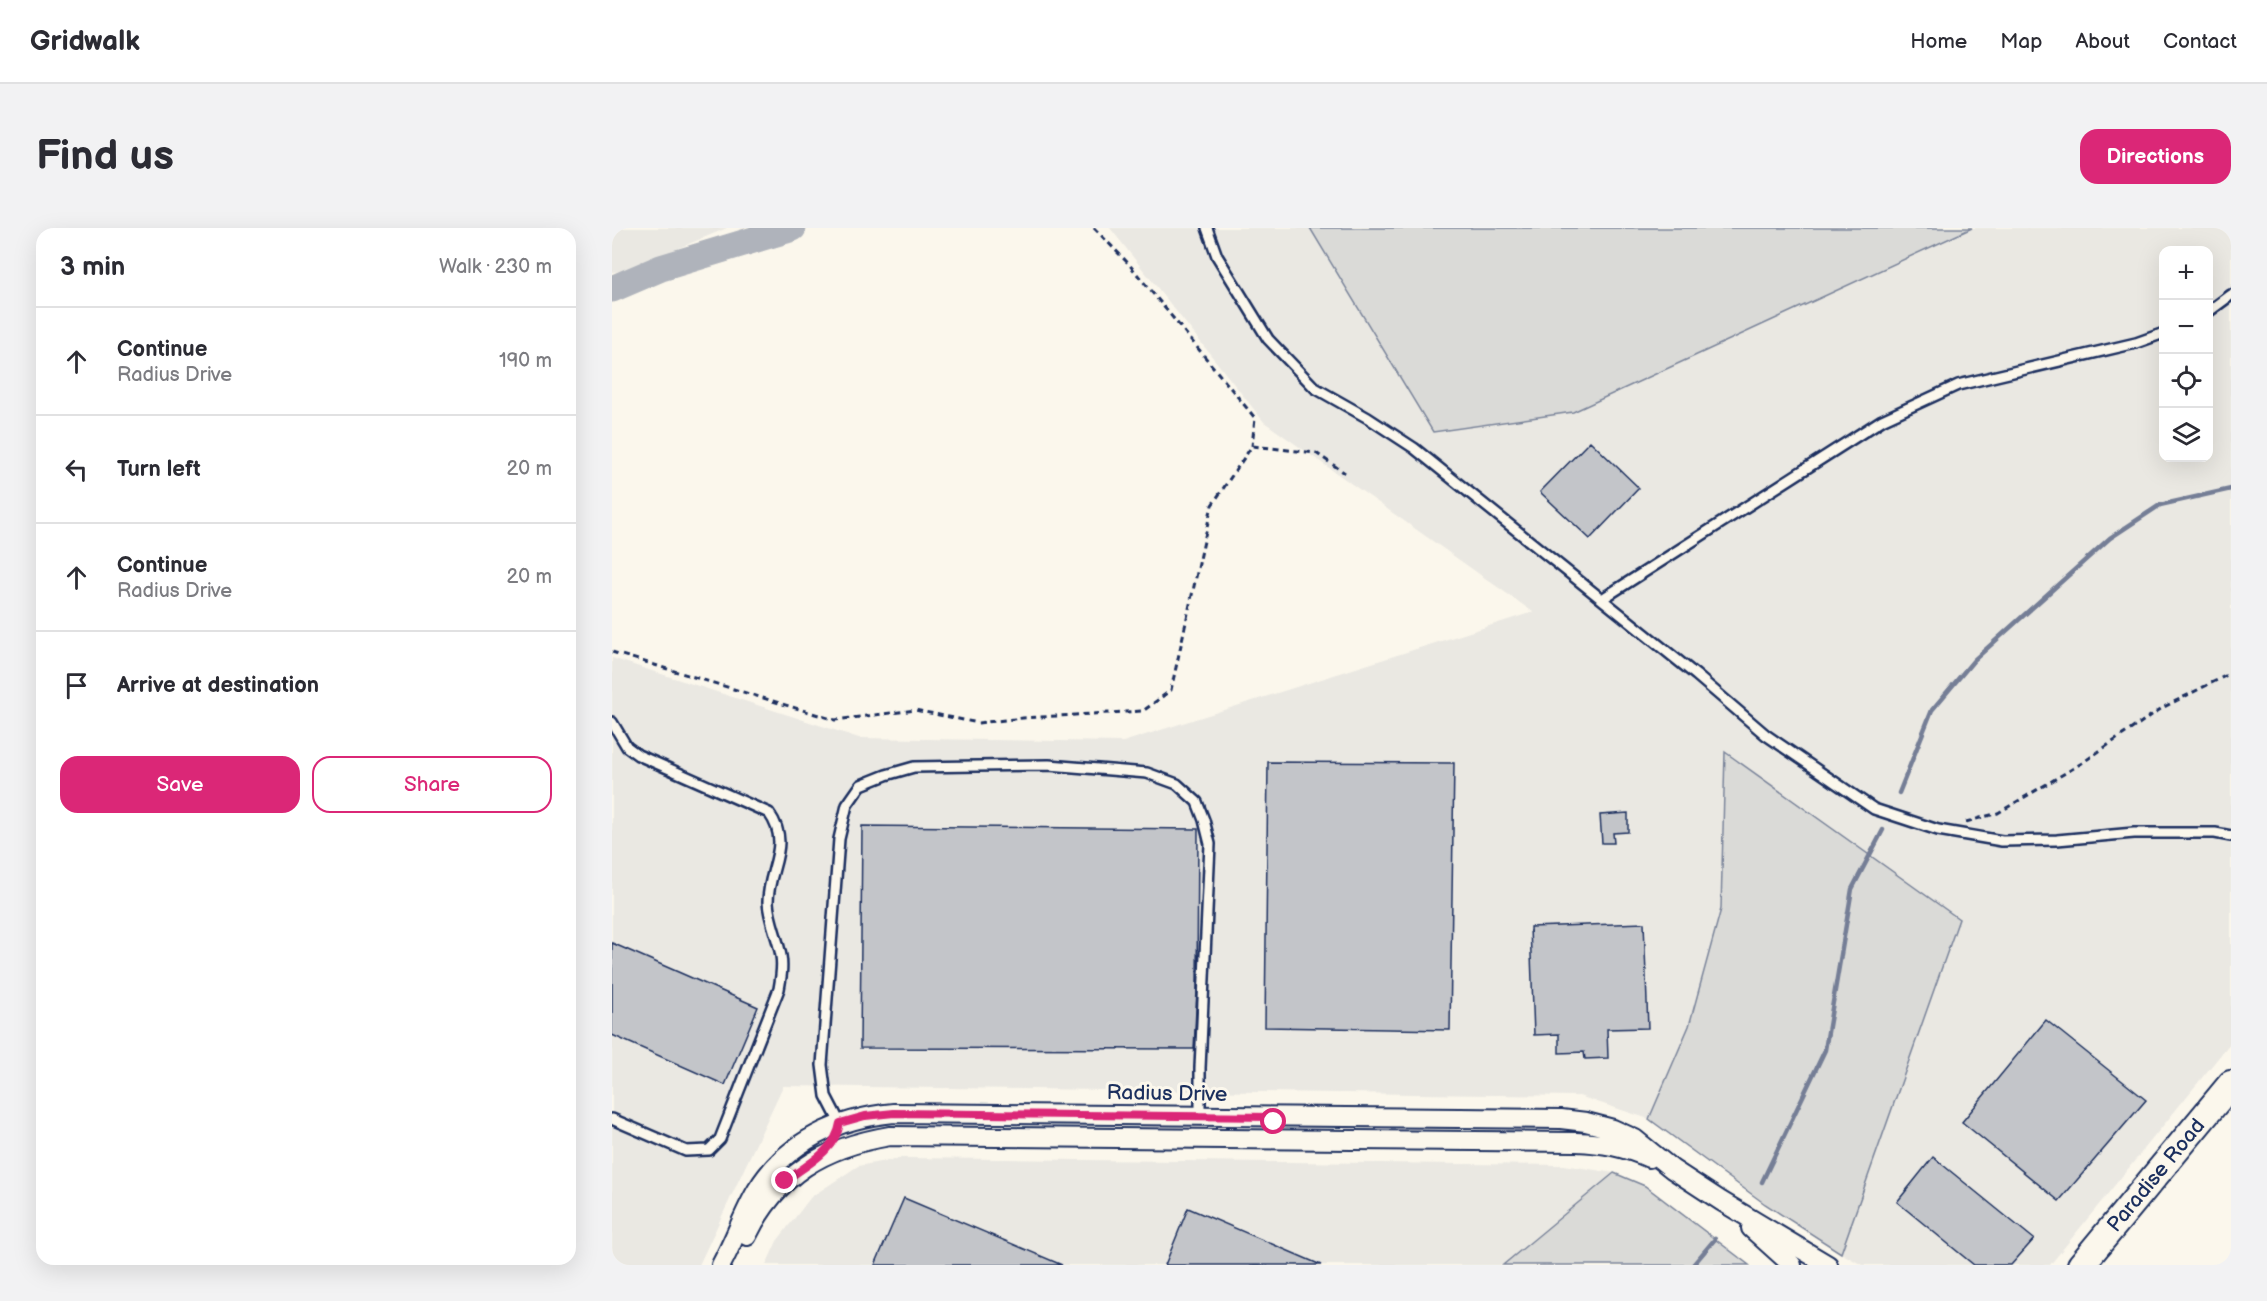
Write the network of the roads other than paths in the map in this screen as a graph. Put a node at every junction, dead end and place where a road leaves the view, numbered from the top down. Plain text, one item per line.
1 (1207, 228) edge
2 (2231, 295) edge
3 (2213, 308) edge
4 (2159, 334) edge
5 (1602, 599) junction
6 (612, 722) edge
7 (2231, 836) edge
8 (2231, 1084) edge
9 (2231, 1094) edge
10 (1095, 1114) junction
11 (1200, 1116) junction
12 (1273, 1117) junction
13 (612, 1119) edge
14 (840, 1123) junction
15 (987, 1136) junction
16 (1234, 1138) junction
17 (1415, 1139) junction
18 (816, 1160) junction
19 (1672, 1169) junction
20 (1721, 1201) junction
21 (721, 1265) edge
22 (734, 1265) edge
23 (1792, 1265) edge
24 (1828, 1265) edge
25 (2082, 1265) edge
26 (2103, 1265) edge

1 - 5 lane
2 - 3 lane
4 - 5 lane
5 - 7 lane
6 - 13 lane
8 - 25 street, Paradise Road
9 - 26 street, Paradise Road
10 - 11 street, Radius Drive
10 - 14 street, Radius Drive
10 - 16 street
11 - 12 street, Radius Drive
11 - 14 lane
12 - 17 street
12 - 19 street, Radius Drive
14 - 15 street
14 - 18 street
14 - 21 street, Radius Drive
15 - 16 street, Radius Drive
15 - 18 street, Radius Drive
16 - 17 street, Radius Drive
17 - 19 street, Radius Drive
18 - 22 street, Radius Drive
19 - 20 street, Radius Drive
20 - 23 street, Radius Drive
20 - 24 street, Radius Drive

